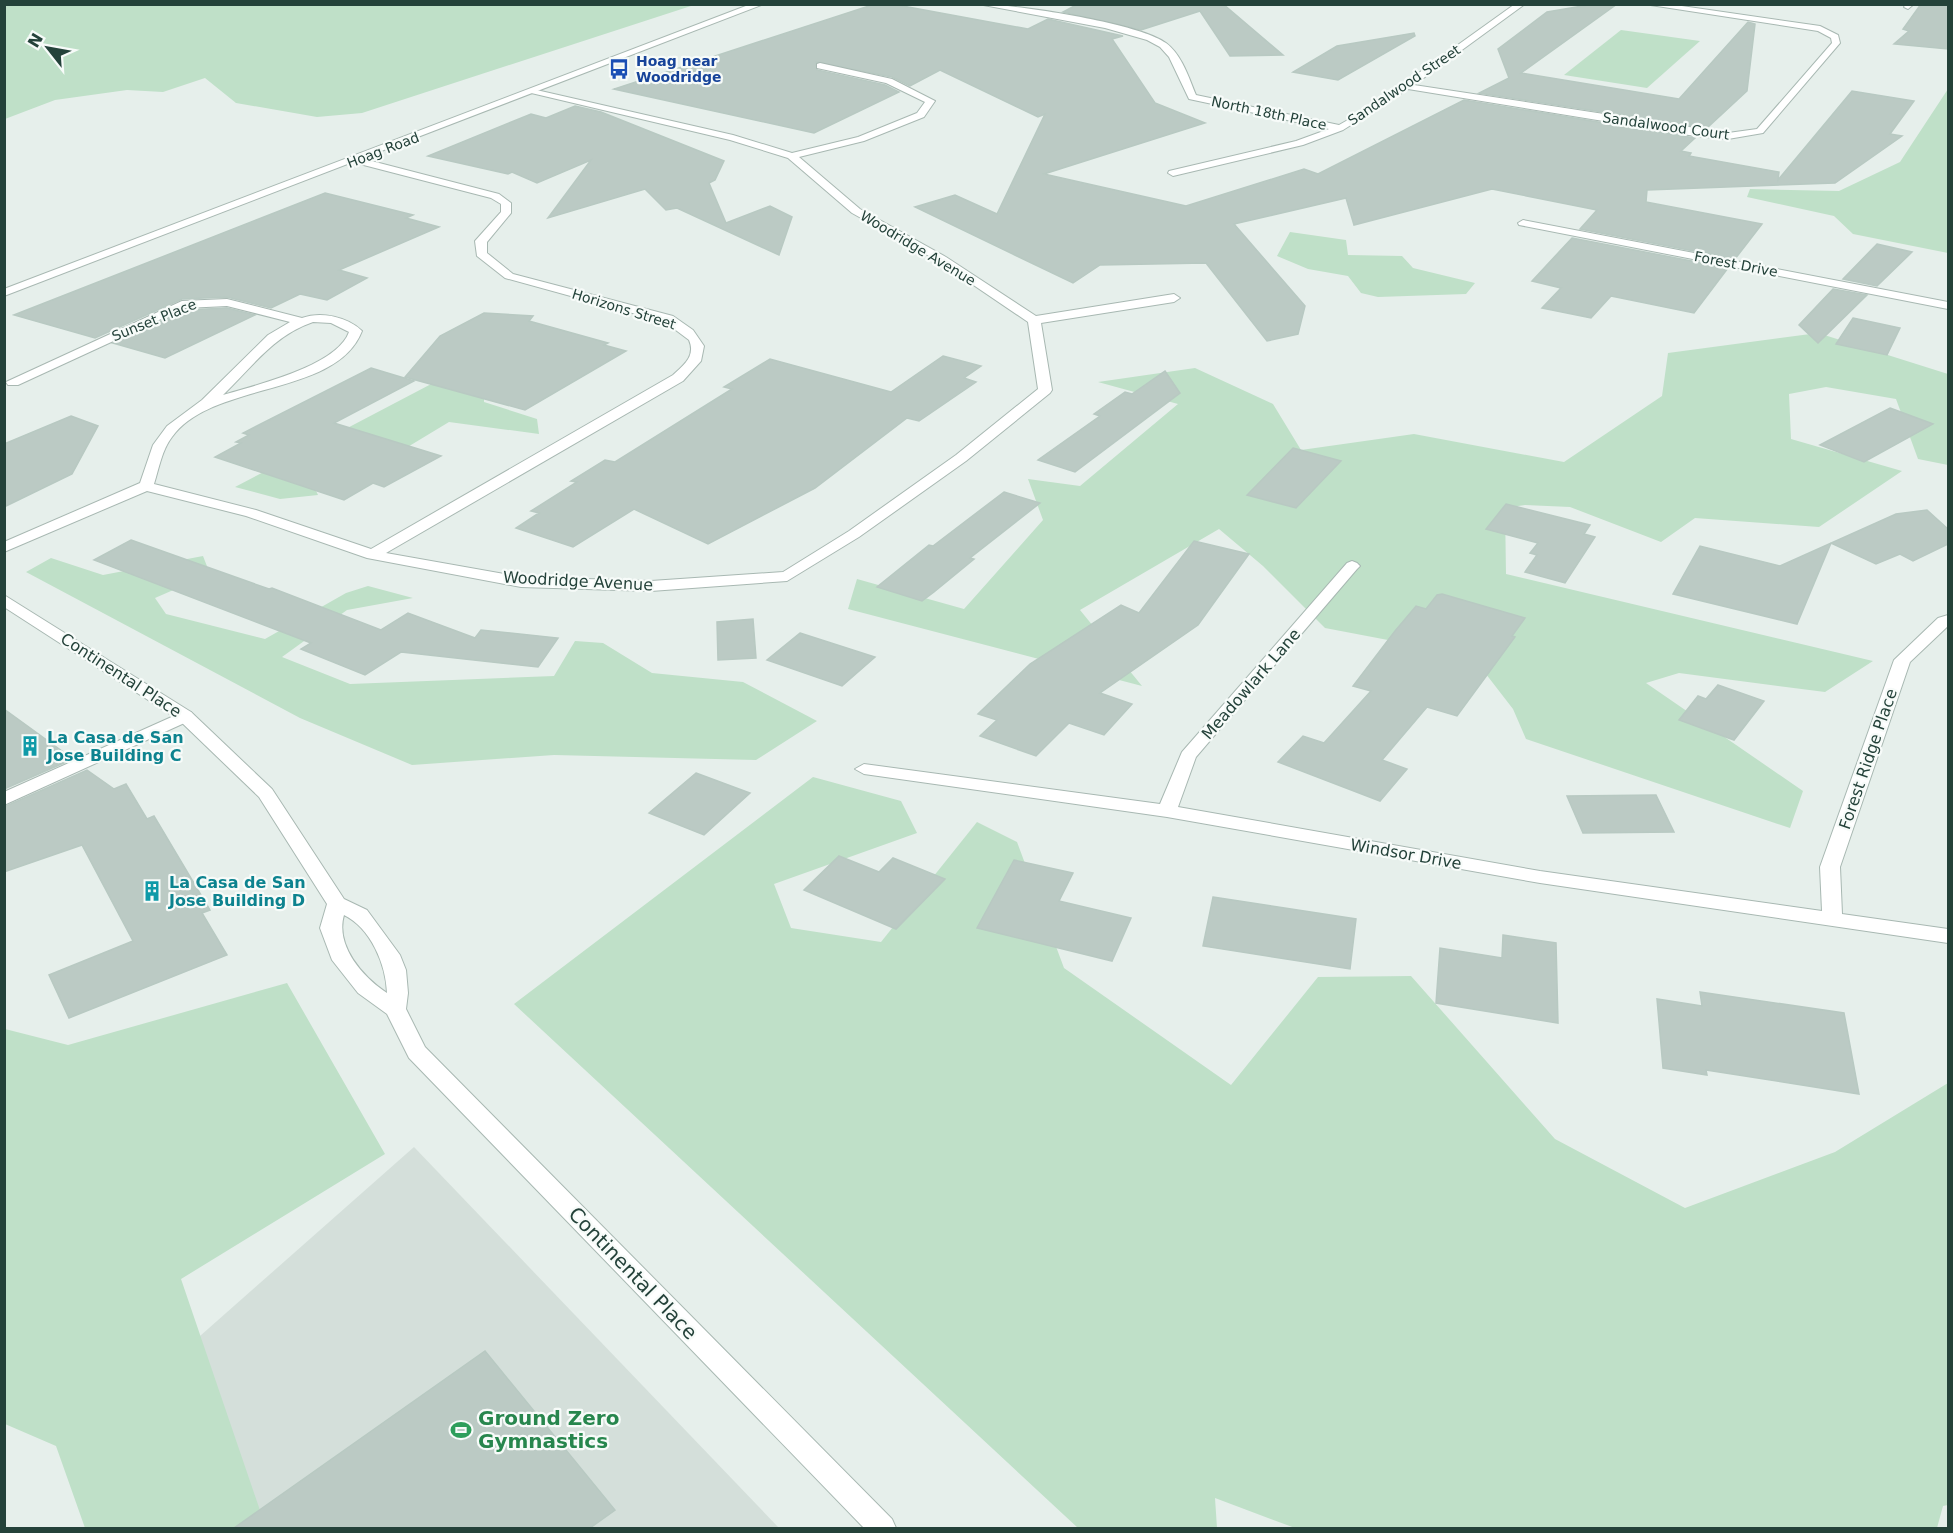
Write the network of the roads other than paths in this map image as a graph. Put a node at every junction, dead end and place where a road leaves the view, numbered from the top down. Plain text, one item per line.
1 (760, 4) edge
2 (982, 4) edge
3 (1521, 4) edge
4 (1648, 4) edge
5 (820, 66) dead end
6 (1404, 86) junction
7 (532, 92) junction
8 (1340, 128) junction
9 (792, 156) junction
10 (356, 160) junction
11 (1173, 173) dead end
12 (1523, 223) dead end
13 (4, 293) edge
14 (1174, 298) dead end
15 (1948, 306) edge
16 (1034, 320) junction
17 (300, 321) junction
18 (13, 381) dead end
19 (206, 404) junction
20 (146, 486) junction
21 (4, 548) edge
22 (372, 555) junction
23 (1352, 566) dead end
24 (4, 600) edge
25 (1948, 620) edge
26 (185, 716) junction
27 (864, 769) dead end
28 (4, 799) edge
29 (1167, 811) junction
30 (337, 904) junction
31 (1832, 919) junction
32 (1948, 936) edge
33 (395, 1009) junction
34 (882, 1528) edge

1 - 7 street, Hoag Road
2 - 8 street, North 18th Place
3 - 6 street, Sandalwood Street
4 - 6 street, Sandalwood Court
5 - 9 street
6 - 8 street, Sandalwood Street
7 - 9 street, Woodridge Avenue
7 - 10 street, Hoag Road
8 - 11 street, Sandalwood Street
9 - 16 street, Woodridge Avenue
10 - 13 street, Hoag Road
10 - 22 street, Horizons Street
12 - 15 street, Forest Drive
14 - 16 street
16 - 22 street, Woodridge Avenue
17 - 18 street, Sunset Place
17 - 19 street
17 - 19 street
19 - 20 street
20 - 21 street
20 - 22 street, Woodridge Avenue
23 - 29 street, Meadowlark Lane
24 - 26 street, Continental Place
25 - 31 street, Forest Ridge Place
26 - 28 street
26 - 30 street, Continental Place
27 - 29 street, Windsor Drive
29 - 31 street, Windsor Drive
30 - 33 street, Continental Place
30 - 33 street, Continental Place
31 - 32 street, Windsor Drive
33 - 34 street, Continental Place

